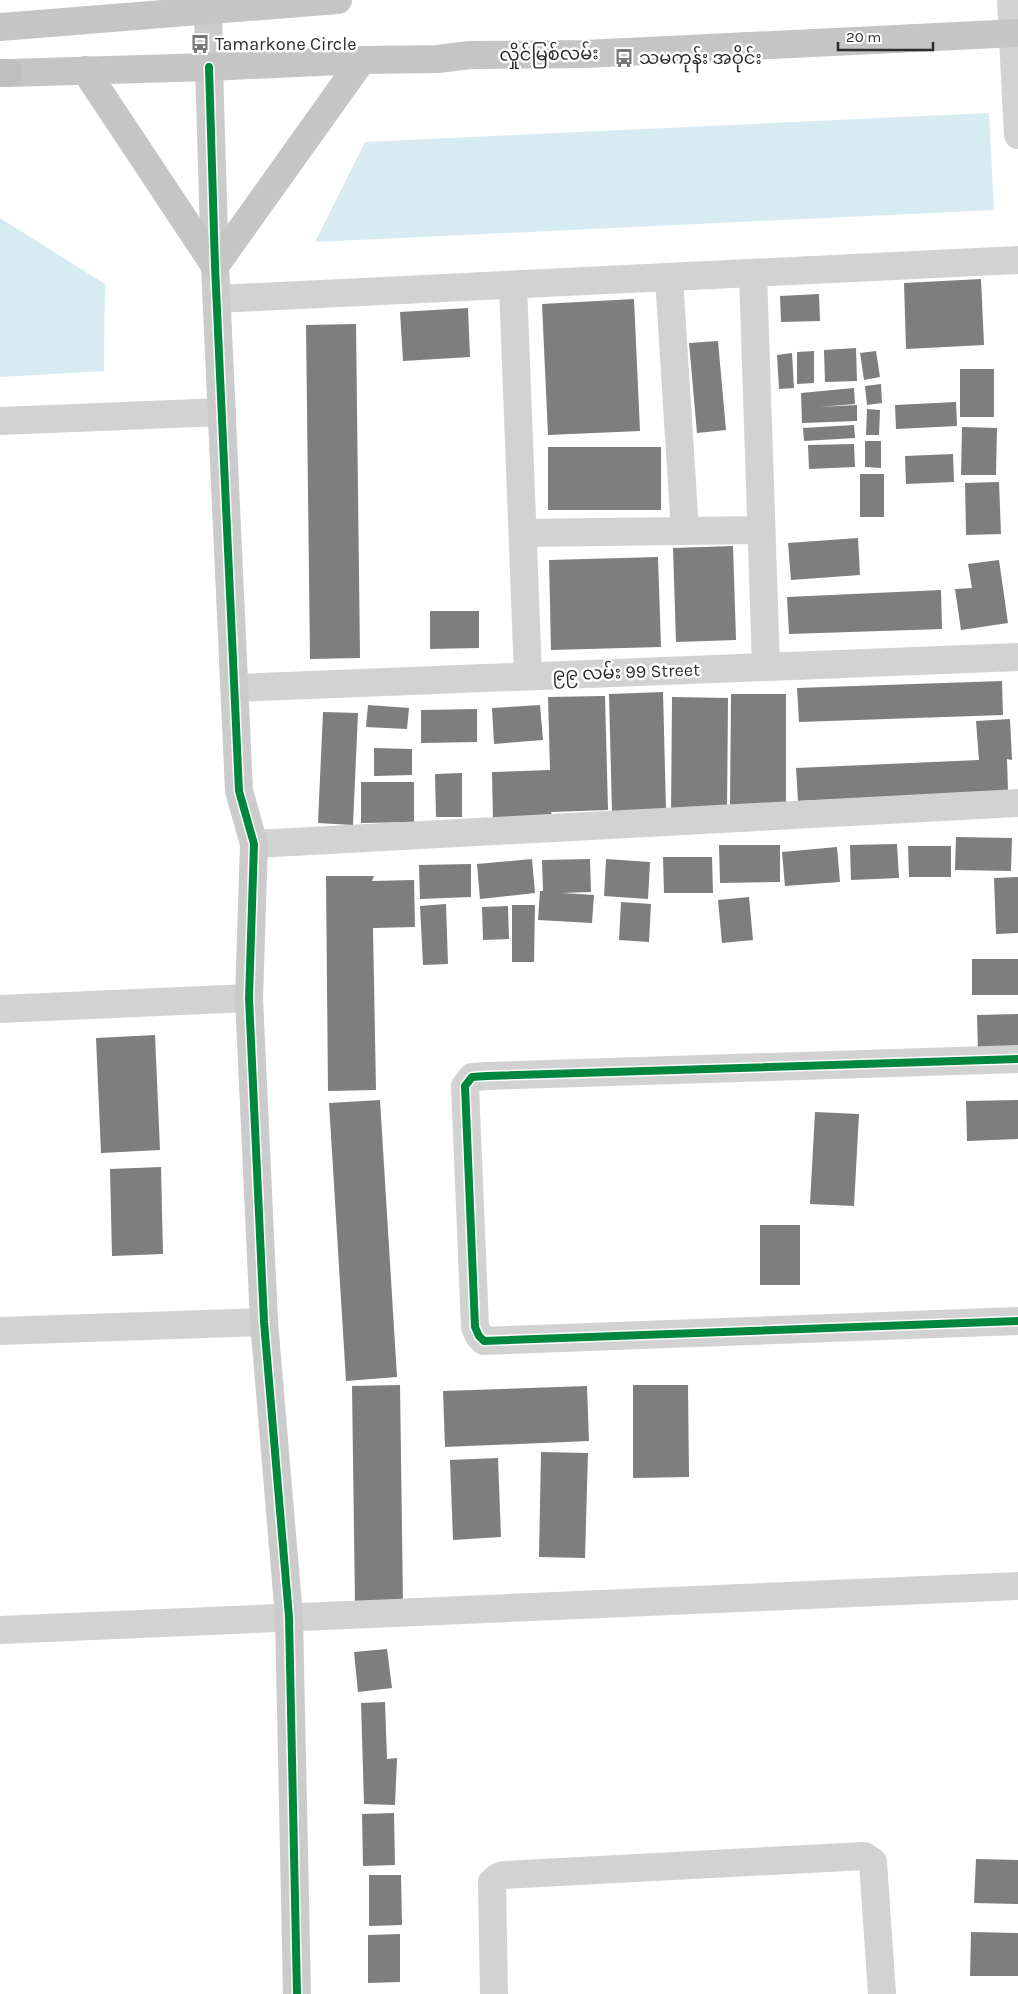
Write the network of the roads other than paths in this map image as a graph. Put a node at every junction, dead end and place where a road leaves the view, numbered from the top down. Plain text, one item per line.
1 (95, 0) edge
2 (338, 0) edge
3 (1012, 0) edge
4 (208, 5) edge
5 (78, 21) junction
6 (4, 27) edge
7 (1016, 33) edge
8 (362, 60) junction
9 (208, 67) junction
10 (85, 70) junction
11 (4, 73) edge
12 (1018, 136) edge
13 (1018, 260) edge
14 (215, 266) junction
15 (753, 274) junction
16 (669, 278) junction
17 (513, 286) junction
18 (217, 299) junction
19 (222, 412) junction
20 (0, 421) edge
21 (761, 530) junction
22 (685, 531) junction
23 (523, 533) junction
24 (1018, 657) edge
25 (766, 666) junction
26 (528, 676) junction
27 (235, 688) junction
28 (1018, 803) edge
29 (254, 844) junction
30 (249, 998) junction
31 (0, 1009) edge
32 (1018, 1059) edge
33 (1018, 1320) edge
34 (264, 1322) junction
35 (0, 1331) edge
36 (1018, 1586) edge
37 (289, 1617) junction
38 (0, 1630) edge
39 (297, 1994) edge
40 (494, 1994) edge
41 (882, 1994) edge

1 - 5 main road
2 - 4 main road
3 - 7 street
4 - 5 main road
4 - 9 street
5 - 6 main road
7 - 8 main road, လှိုင်မြစ်လမ်း
7 - 12 street
8 - 9 main road, လှိုင်မြစ်လမ်း
8 - 14 main road
9 - 10 main road, လှိုင်မြစ်လမ်း
9 - 14 street
10 - 11 main road, လှိုင်မြစ်လမ်း
10 - 14 main road
13 - 15 street
14 - 18 street
15 - 16 street
15 - 21 street
16 - 17 street
16 - 22 street
17 - 18 street
17 - 23 street
18 - 19 street
19 - 20 street
19 - 27 street
21 - 22 street
21 - 25 street
22 - 23 street
23 - 26 street
24 - 25 street, ၉၉ လမ်း 99 Street
25 - 26 street, ၉၉ လမ်း 99 Street
26 - 27 street, ၉၉ လမ်း 99 Street
27 - 29 street
28 - 29 street
29 - 30 street
30 - 31 street
30 - 34 street
32 - 33 street
34 - 35 street
34 - 37 street
36 - 37 street
37 - 38 street
37 - 39 street
40 - 41 street

